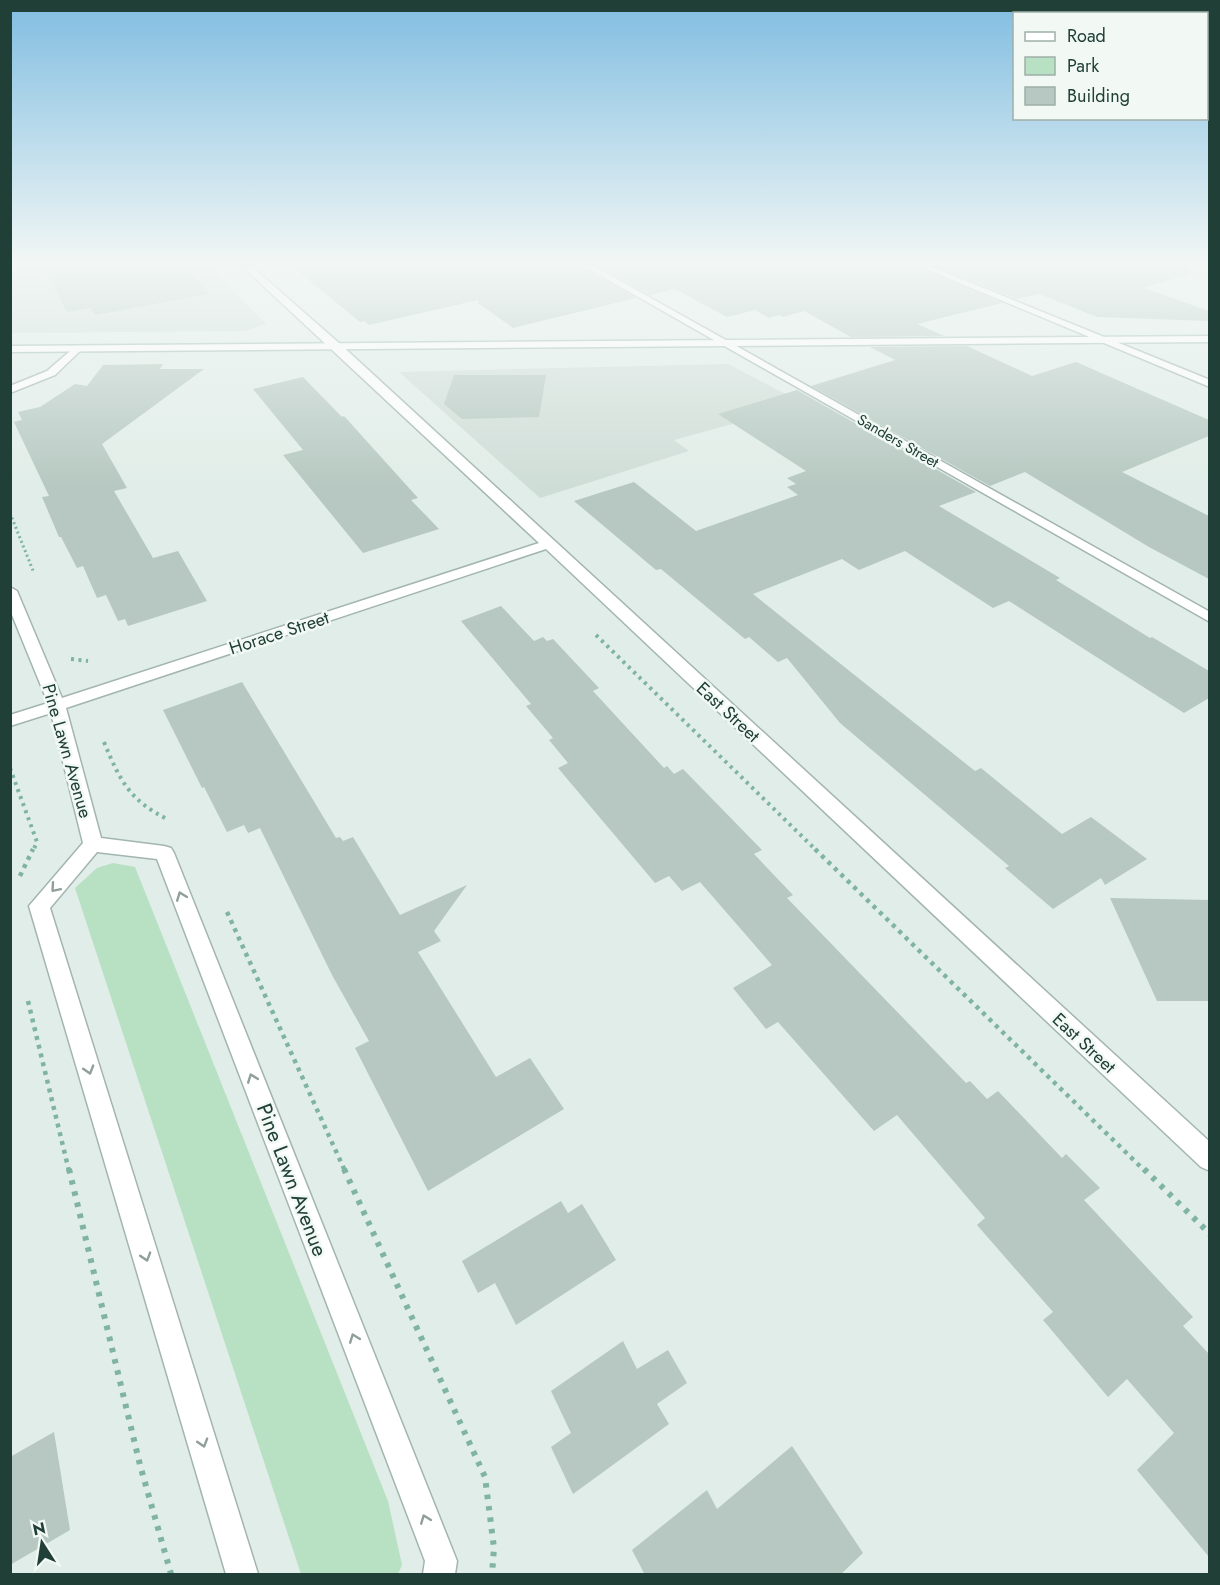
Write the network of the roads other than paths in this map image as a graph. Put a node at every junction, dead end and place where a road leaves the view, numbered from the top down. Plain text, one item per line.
1 (328, 339) edge
2 (717, 339) edge
3 (1209, 339) edge
4 (1101, 340) junction
5 (724, 343) junction
6 (336, 346) junction
7 (10, 349) edge
8 (76, 349) junction
9 (1209, 384) edge
10 (10, 390) edge
11 (548, 544) junction
12 (10, 591) edge
13 (1209, 618) edge
14 (57, 706) junction
15 (10, 721) edge
16 (93, 844) junction
17 (1209, 1160) edge
18 (242, 1575) edge
19 (439, 1575) edge

1 - 6 street, East Street
2 - 5 street, Sanders Street
3 - 4 street
4 - 5 street
4 - 9 street
5 - 6 street
5 - 13 street, Sanders Street
6 - 8 street
6 - 11 street, East Street
7 - 8 street
8 - 10 street
11 - 14 street, Horace Street
11 - 17 street, East Street
12 - 14 street, Pine Lawn Avenue
14 - 15 street, Horace Street
14 - 16 street, Pine Lawn Avenue
16 -> 18 street
19 -> 16 street, Pine Lawn Avenue

